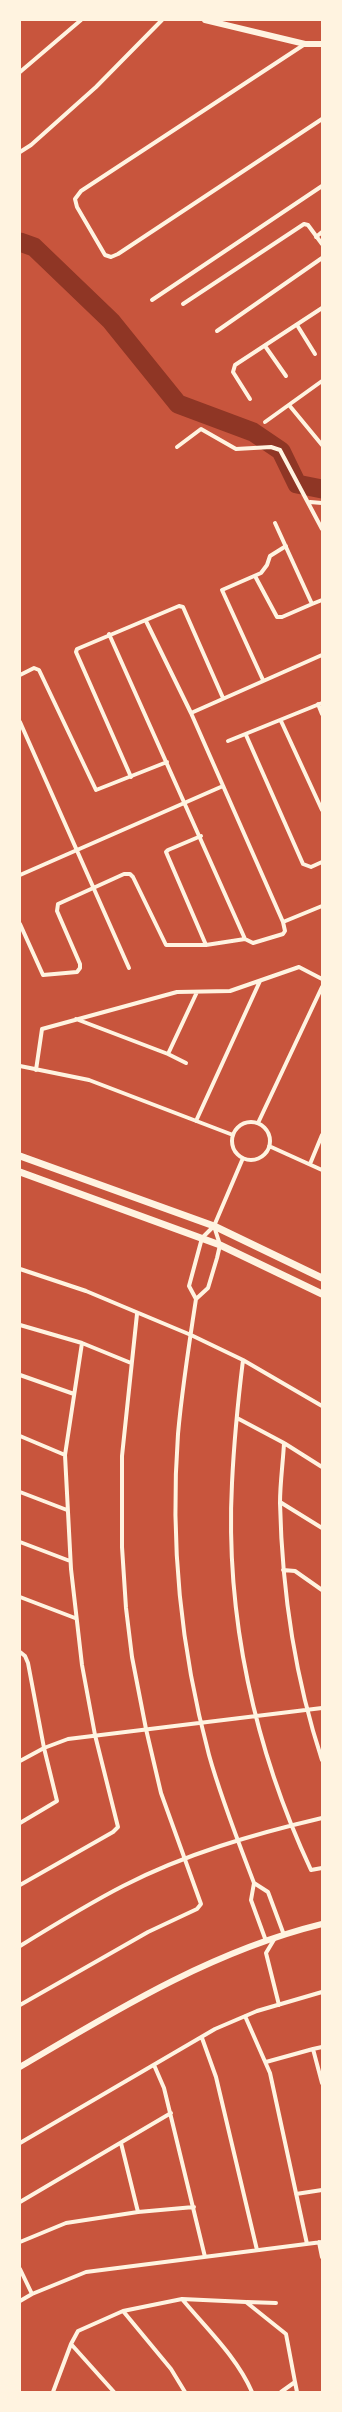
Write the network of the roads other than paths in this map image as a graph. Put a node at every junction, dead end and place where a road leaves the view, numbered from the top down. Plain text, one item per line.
1 (81, 20) edge
2 (162, 20) edge
3 (205, 20) edge
4 (304, 44) junction
5 (322, 44) edge
6 (20, 72) edge
7 (322, 119) edge
8 (20, 152) edge
9 (322, 186) edge
10 (322, 232) edge
11 (316, 237) junction
12 (322, 244) edge
13 (322, 258) edge
14 (152, 300) dead end
15 (183, 304) dead end
16 (322, 308) edge
17 (297, 325) junction
18 (217, 332) dead end
19 (265, 346) junction
20 (315, 354) dead end
21 (286, 376) dead end
22 (322, 381) edge
23 (250, 399) dead end
24 (289, 405) junction
25 (265, 422) dead end
26 (322, 445) edge
27 (177, 447) dead end
28 (310, 502) junction
29 (322, 503) edge
30 (275, 523) dead end
31 (322, 529) edge
32 (286, 546) junction
33 (255, 576) junction
34 (322, 600) edge
35 (312, 604) junction
36 (146, 620) junction
37 (109, 634) junction
38 (322, 655) edge
39 (20, 675) edge
40 (264, 680) junction
41 (223, 698) junction
42 (320, 704) edge
43 (191, 713) junction
44 (322, 714) edge
45 (281, 721) junction
46 (20, 722) edge
47 (246, 735) junction
48 (228, 741) dead end
49 (168, 762) junction
50 (131, 777) junction
51 (223, 786) junction
52 (185, 802) junction
53 (322, 810) edge
54 (201, 836) junction
55 (76, 850) junction
56 (322, 862) edge
57 (20, 875) edge
58 (93, 889) junction
59 (322, 906) edge
60 (283, 922) junction
61 (20, 924) edge
62 (245, 939) junction
63 (206, 945) junction
64 (129, 968) dead end
65 (322, 979) edge
66 (260, 981) junction
67 (322, 987) edge
68 (197, 992) junction
69 (76, 1019) junction
70 (168, 1054) junction
71 (186, 1063) dead end
72 (20, 1066) edge
73 (36, 1070) junction
74 (196, 1121) junction
75 (258, 1124) junction
76 (233, 1135) junction
77 (322, 1135) edge
78 (269, 1146) junction
79 (20, 1156) edge
80 (243, 1158) junction
81 (310, 1164) junction
82 (322, 1170) edge
83 (20, 1172) edge
84 (214, 1226) junction
85 (202, 1238) junction
86 (220, 1245) junction
87 (20, 1269) edge
88 (322, 1278) edge
89 (322, 1294) edge
90 (196, 1299) junction
91 (137, 1314) junction
92 (20, 1325) edge
93 (191, 1335) junction
94 (82, 1343) junction
95 (242, 1360) junction
96 (131, 1363) junction
97 (20, 1375) edge
98 (74, 1394) junction
99 (322, 1406) edge
100 (237, 1418) junction
101 (20, 1436) edge
102 (284, 1443) junction
103 (66, 1455) junction
104 (322, 1467) edge
105 (20, 1492) edge
106 (280, 1502) junction
107 (67, 1510) junction
108 (322, 1528) edge
109 (20, 1542) edge
110 (70, 1561) junction
111 (283, 1570) junction
112 (322, 1590) edge
113 (20, 1597) edge
114 (75, 1618) junction
115 (20, 1652) edge
116 (322, 1708) edge
117 (308, 1710) junction
118 (255, 1716) junction
119 (202, 1723) junction
120 (146, 1729) junction
121 (95, 1736) junction
122 (44, 1748) junction
123 (322, 1760) edge
124 (20, 1761) edge
125 (322, 1818) edge
126 (20, 1823) edge
127 (290, 1826) junction
128 (238, 1840) junction
129 (186, 1858) junction
130 (322, 1868) edge
131 (254, 1883) junction
132 (20, 1885) edge
133 (322, 1924) edge
134 (284, 1935) junction
135 (275, 1938) junction
136 (266, 1941) junction
137 (20, 1946) edge
138 (322, 1992) edge
139 (20, 2005) edge
140 (279, 2005) junction
141 (246, 2016) junction
142 (202, 2038) junction
143 (322, 2047) edge
144 (313, 2049) junction
145 (266, 2062) junction
146 (154, 2065) junction
147 (20, 2067) edge
148 (322, 2083) edge
149 (171, 2113) junction
150 (20, 2143) edge
151 (121, 2144) junction
152 (322, 2190) edge
153 (296, 2194) junction
154 (20, 2202) edge
155 (194, 2207) junction
156 (138, 2212) junction
157 (20, 2242) edge
158 (321, 2242) edge
159 (307, 2244) junction
160 (257, 2250) junction
161 (205, 2257) junction
162 (322, 2257) edge
163 (20, 2270) edge
164 (32, 2294) junction
165 (182, 2299) junction
166 (20, 2301) edge
167 (246, 2302) junction
168 (276, 2303) dead end
169 (123, 2311) junction
170 (71, 2344) junction
171 (295, 2382) junction
172 (53, 2392) edge
173 (114, 2392) edge
174 (185, 2392) edge
175 (252, 2392) edge
176 (281, 2392) edge
177 (297, 2392) edge

1 - 6 street
2 - 8 street
3 - 4 street
4 - 5 street
4 - 7 street
9 - 14 street
10 - 11 street
11 - 12 street
11 - 15 street
13 - 18 street
16 - 17 street
17 - 19 street
17 - 20 street
19 - 21 street
19 - 23 street
22 - 24 street
24 - 25 street
24 - 26 street
27 - 28 street
28 - 29 street
28 - 31 street
30 - 32 street
32 - 33 street
32 - 35 street
33 - 35 street
33 - 40 street
34 - 35 street
36 - 37 street
36 - 41 street
36 - 43 street
37 - 49 street
37 - 50 street
38 - 40 street
39 - 50 street
40 - 41 street
41 - 43 street
42 - 44 street
42 - 45 street
43 - 51 street
45 - 47 street
45 - 53 street
46 - 55 street
47 - 48 street
47 - 56 street
49 - 50 street
49 - 52 street
51 - 52 street
51 - 60 street
52 - 54 street
52 - 55 street
54 - 62 street
54 - 63 street
55 - 57 street
55 - 58 street
58 - 61 street
58 - 63 street
58 - 64 street
59 - 60 street
60 - 62 street
62 - 63 street
65 - 66 street
66 - 68 street
66 - 74 street
67 - 75 street
68 - 69 street
68 - 70 street
69 - 70 street
69 - 73 street
70 - 71 street
72 - 73 street
73 - 74 street
74 - 76 street
75 - 76 street
75 - 78 street
76 - 80 street
77 - 81 street
78 - 80 street
78 - 81 street
79 - 84 main road
80 - 84 street
81 - 82 street
83 - 85 main road
84 - 85 street
84 - 86 street
84 - 88 main road
85 - 86 main road
85 - 90 street
86 - 89 main road
86 - 90 street
87 - 91 street
90 - 93 street
91 - 93 street
91 - 96 street
92 - 94 street
93 - 95 street
93 - 119 street
94 - 96 street
94 - 98 street
95 - 99 street
95 - 100 street
96 - 120 street
97 - 98 street
98 - 103 street
100 - 102 street
100 - 118 street
101 - 103 street
102 - 104 street
102 - 106 street
103 - 107 street
105 - 107 street
106 - 108 street
106 - 111 street
107 - 110 street
109 - 110 street
110 - 114 street
111 - 112 street
111 - 117 street
113 - 114 street
114 - 121 street
115 - 122 street
116 - 117 street
117 - 118 street
117 - 123 street
118 - 119 street
118 - 127 street
119 - 120 street
119 - 128 street
120 - 121 street
120 - 129 street
121 - 122 street
121 - 132 street
122 - 124 street
122 - 126 street
125 - 127 street
127 - 128 street
127 - 130 street
128 - 129 street
128 - 131 street
129 - 137 street
129 - 139 street
131 - 134 street
131 - 136 street
133 - 134 street
134 - 135 street
135 - 136 street
135 - 140 street
136 - 147 street
138 - 140 street
140 - 141 street
141 - 142 street
141 - 145 street
142 - 146 street
142 - 160 street
143 - 144 street
144 - 145 street
144 - 148 street
145 - 153 street
146 - 149 street
146 - 150 street
149 - 151 street
149 - 155 street
151 - 154 street
151 - 156 street
152 - 153 street
153 - 159 street
155 - 156 street
155 - 161 street
156 - 157 street
158 - 159 street
158 - 162 street
159 - 160 street
160 - 161 street
161 - 164 street
163 - 164 street
164 - 166 street
165 - 167 street
165 - 169 street
165 - 175 street
167 - 168 street
167 - 171 street
169 - 170 street
169 - 174 street
170 - 172 street
170 - 173 street
171 - 176 street
171 - 177 street

